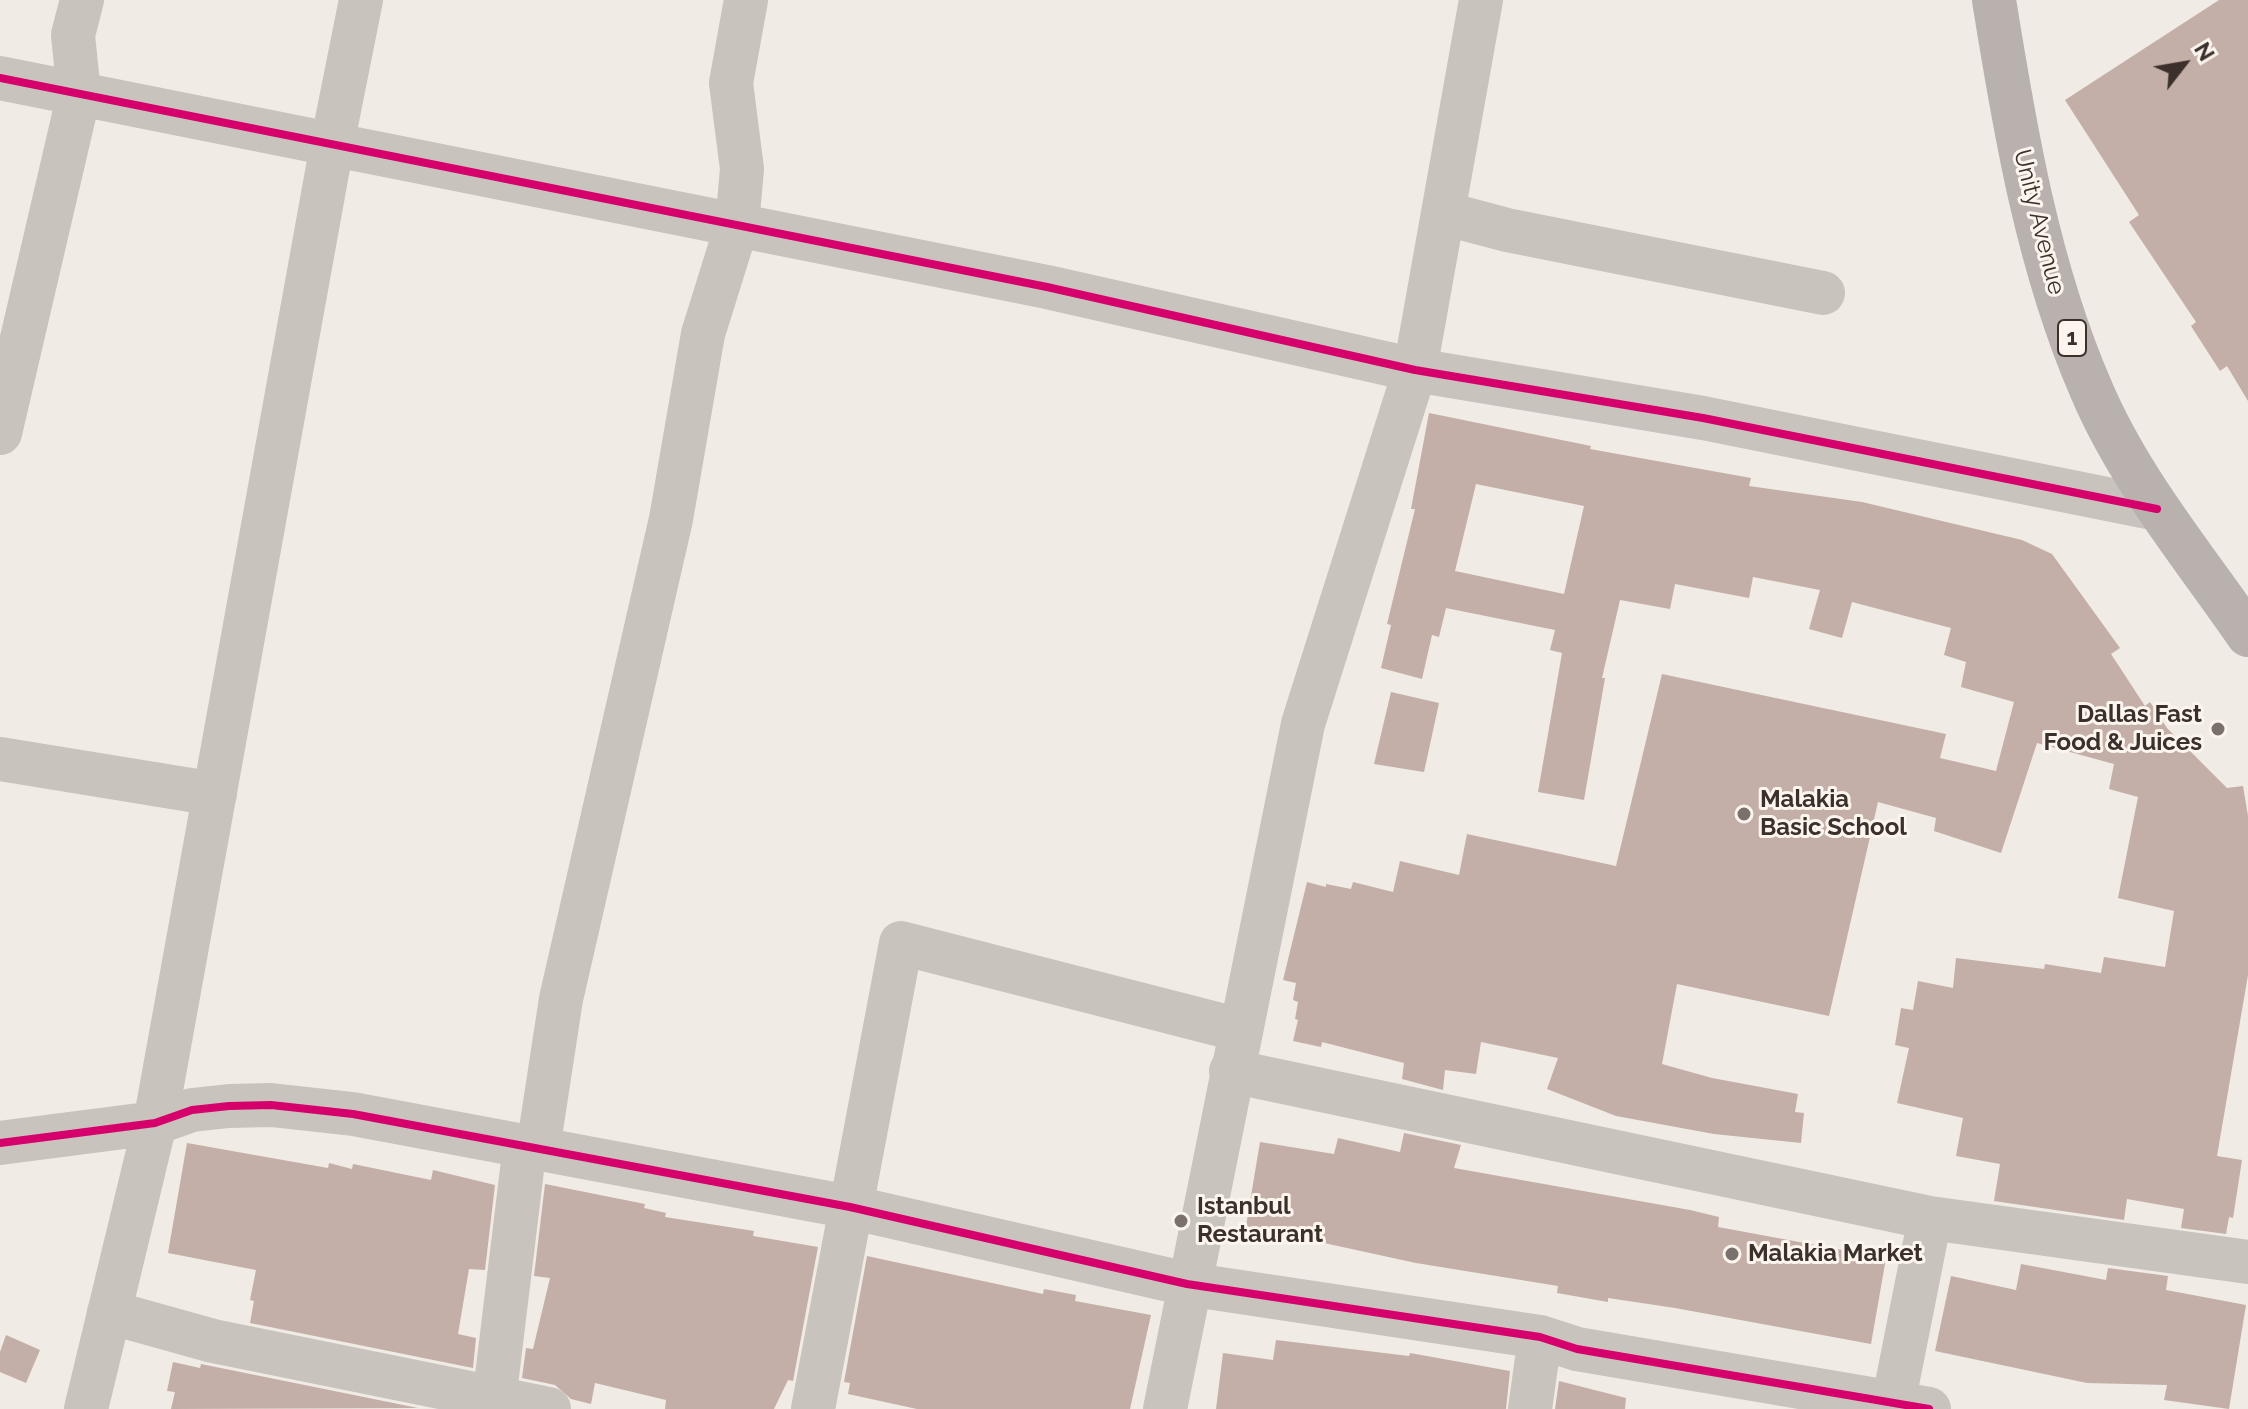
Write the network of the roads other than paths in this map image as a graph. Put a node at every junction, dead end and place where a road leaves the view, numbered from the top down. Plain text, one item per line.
1 (82, 0) edge
2 (361, 0) edge
3 (746, 0) edge
4 (1481, 0) edge
5 (1994, 0) edge
6 (0, 78) edge
7 (79, 94) junction
8 (332, 145) junction
9 (1443, 213) junction
10 (737, 225) junction
11 (1823, 293) dead end
12 (1415, 370) junction
13 (0, 433) edge
14 (2157, 509) junction
15 (2248, 635) edge
16 (0, 759) edge
17 (215, 794) junction
18 (1236, 1050) junction
19 (155, 1123) junction
20 (0, 1143) edge
21 (532, 1147) junction
22 (850, 1207) junction
23 (1930, 1218) junction
24 (2248, 1262) edge
25 (1187, 1284) junction
26 (109, 1312) junction
27 (1540, 1337) junction
28 (494, 1402) edge
29 (1905, 1407) edge
30 (86, 1409) edge
31 (549, 1409) edge
32 (813, 1409) edge
33 (1165, 1409) edge
34 (1530, 1409) edge

1 - 7 street
2 - 8 street
3 - 10 street
4 - 9 street
5 - 14 main road, Unity Avenue / 1
6 - 7 street
7 - 8 street
7 - 13 street
8 - 10 street
8 - 17 street
9 - 11 street
9 - 12 street
10 - 12 street
10 - 21 street
12 - 14 street
12 - 18 street
14 - 15 main road, Unity Avenue / 1
16 - 17 street
17 - 19 street
18 - 22 street
18 - 23 street
18 - 25 street
19 - 20 street
19 - 21 street
19 - 26 street
21 - 22 street
21 - 28 street
22 - 25 street
22 - 32 street
23 - 24 street
23 - 29 street
25 - 27 street
25 - 33 street
26 - 28 street
26 - 30 street
27 - 29 street
27 - 34 street
28 - 31 street

